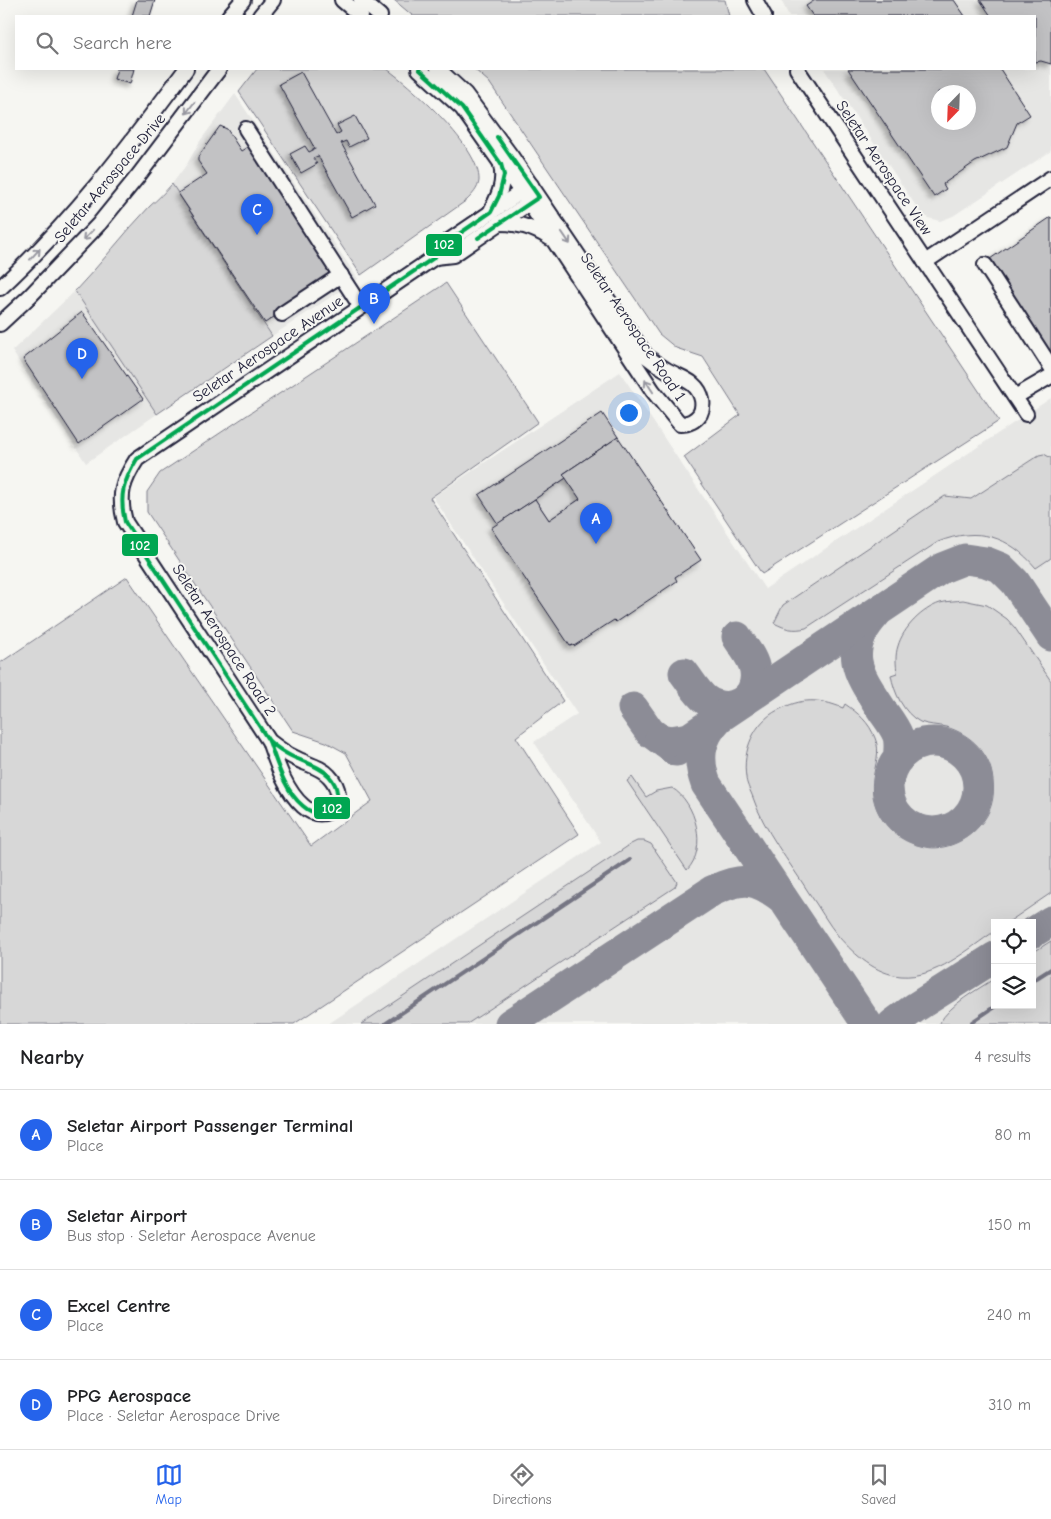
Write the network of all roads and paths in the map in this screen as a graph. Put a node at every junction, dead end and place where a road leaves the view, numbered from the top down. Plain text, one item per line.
1 (243, 0) edge
2 (755, 0) edge
3 (273, 1) edge
4 (347, 1) edge
5 (230, 15) edge
6 (261, 15) edge
7 (360, 15) edge
8 (378, 15) edge
9 (763, 15) edge
10 (185, 70) edge
11 (218, 70) edge
12 (420, 70) edge
13 (439, 70) edge
14 (798, 70) edge
15 (246, 129) dead end
16 (501, 164) junction
17 (1051, 178) edge
18 (530, 194) junction
19 (495, 218) junction
20 (552, 239) junction
21 (925, 262) junction
22 (985, 265) dead end
23 (341, 275) junction
24 (0, 288) edge
25 (361, 307) junction
26 (608, 312) junction
27 (282, 314) dead end
28 (0, 324) edge
29 (1051, 367) edge
30 (1051, 376) edge
31 (1015, 397) junction
32 (1026, 414) dead end
33 (126, 477) joint
34 (270, 741) junction

1 - 5 street
2 - 9 street
3 - 6 street
4 - 7 street
4 - 8 street
24 -> 10 street, Seletar Aerospace Drive
11 -> 28 street, Seletar Aerospace Drive
12 - 16 street, Seletar Aerospace Road 1
13 - 18 street, Seletar Aerospace Road 1
14 - 21 street, Seletar Aerospace View
15 - 23 street
16 - 18 street, Seletar Aerospace Road 1
16 - 19 street
17 - 21 street, Seletar Aerospace View
18 - 19 street, Seletar Aerospace Avenue
18 - 20 street, Seletar Aerospace Road 1
18 -> 26 street, Seletar Aerospace Road 1
19 - 20 street
19 - 25 street, Seletar Aerospace Avenue
20 - 26 street, Seletar Aerospace Road 1
21 - 31 street, Seletar Aerospace View
22 - 29 street
23 - 25 street
23 - 27 street
25 - 33 street, Seletar Aerospace Avenue
26 -> 26 street, Seletar Aerospace Road 1
30 - 31 street
31 - 32 street, Seletar Aerospace View
33 - 34 street, Seletar Aerospace Road 2
34 - 34 street, Seletar Aerospace Road 2

